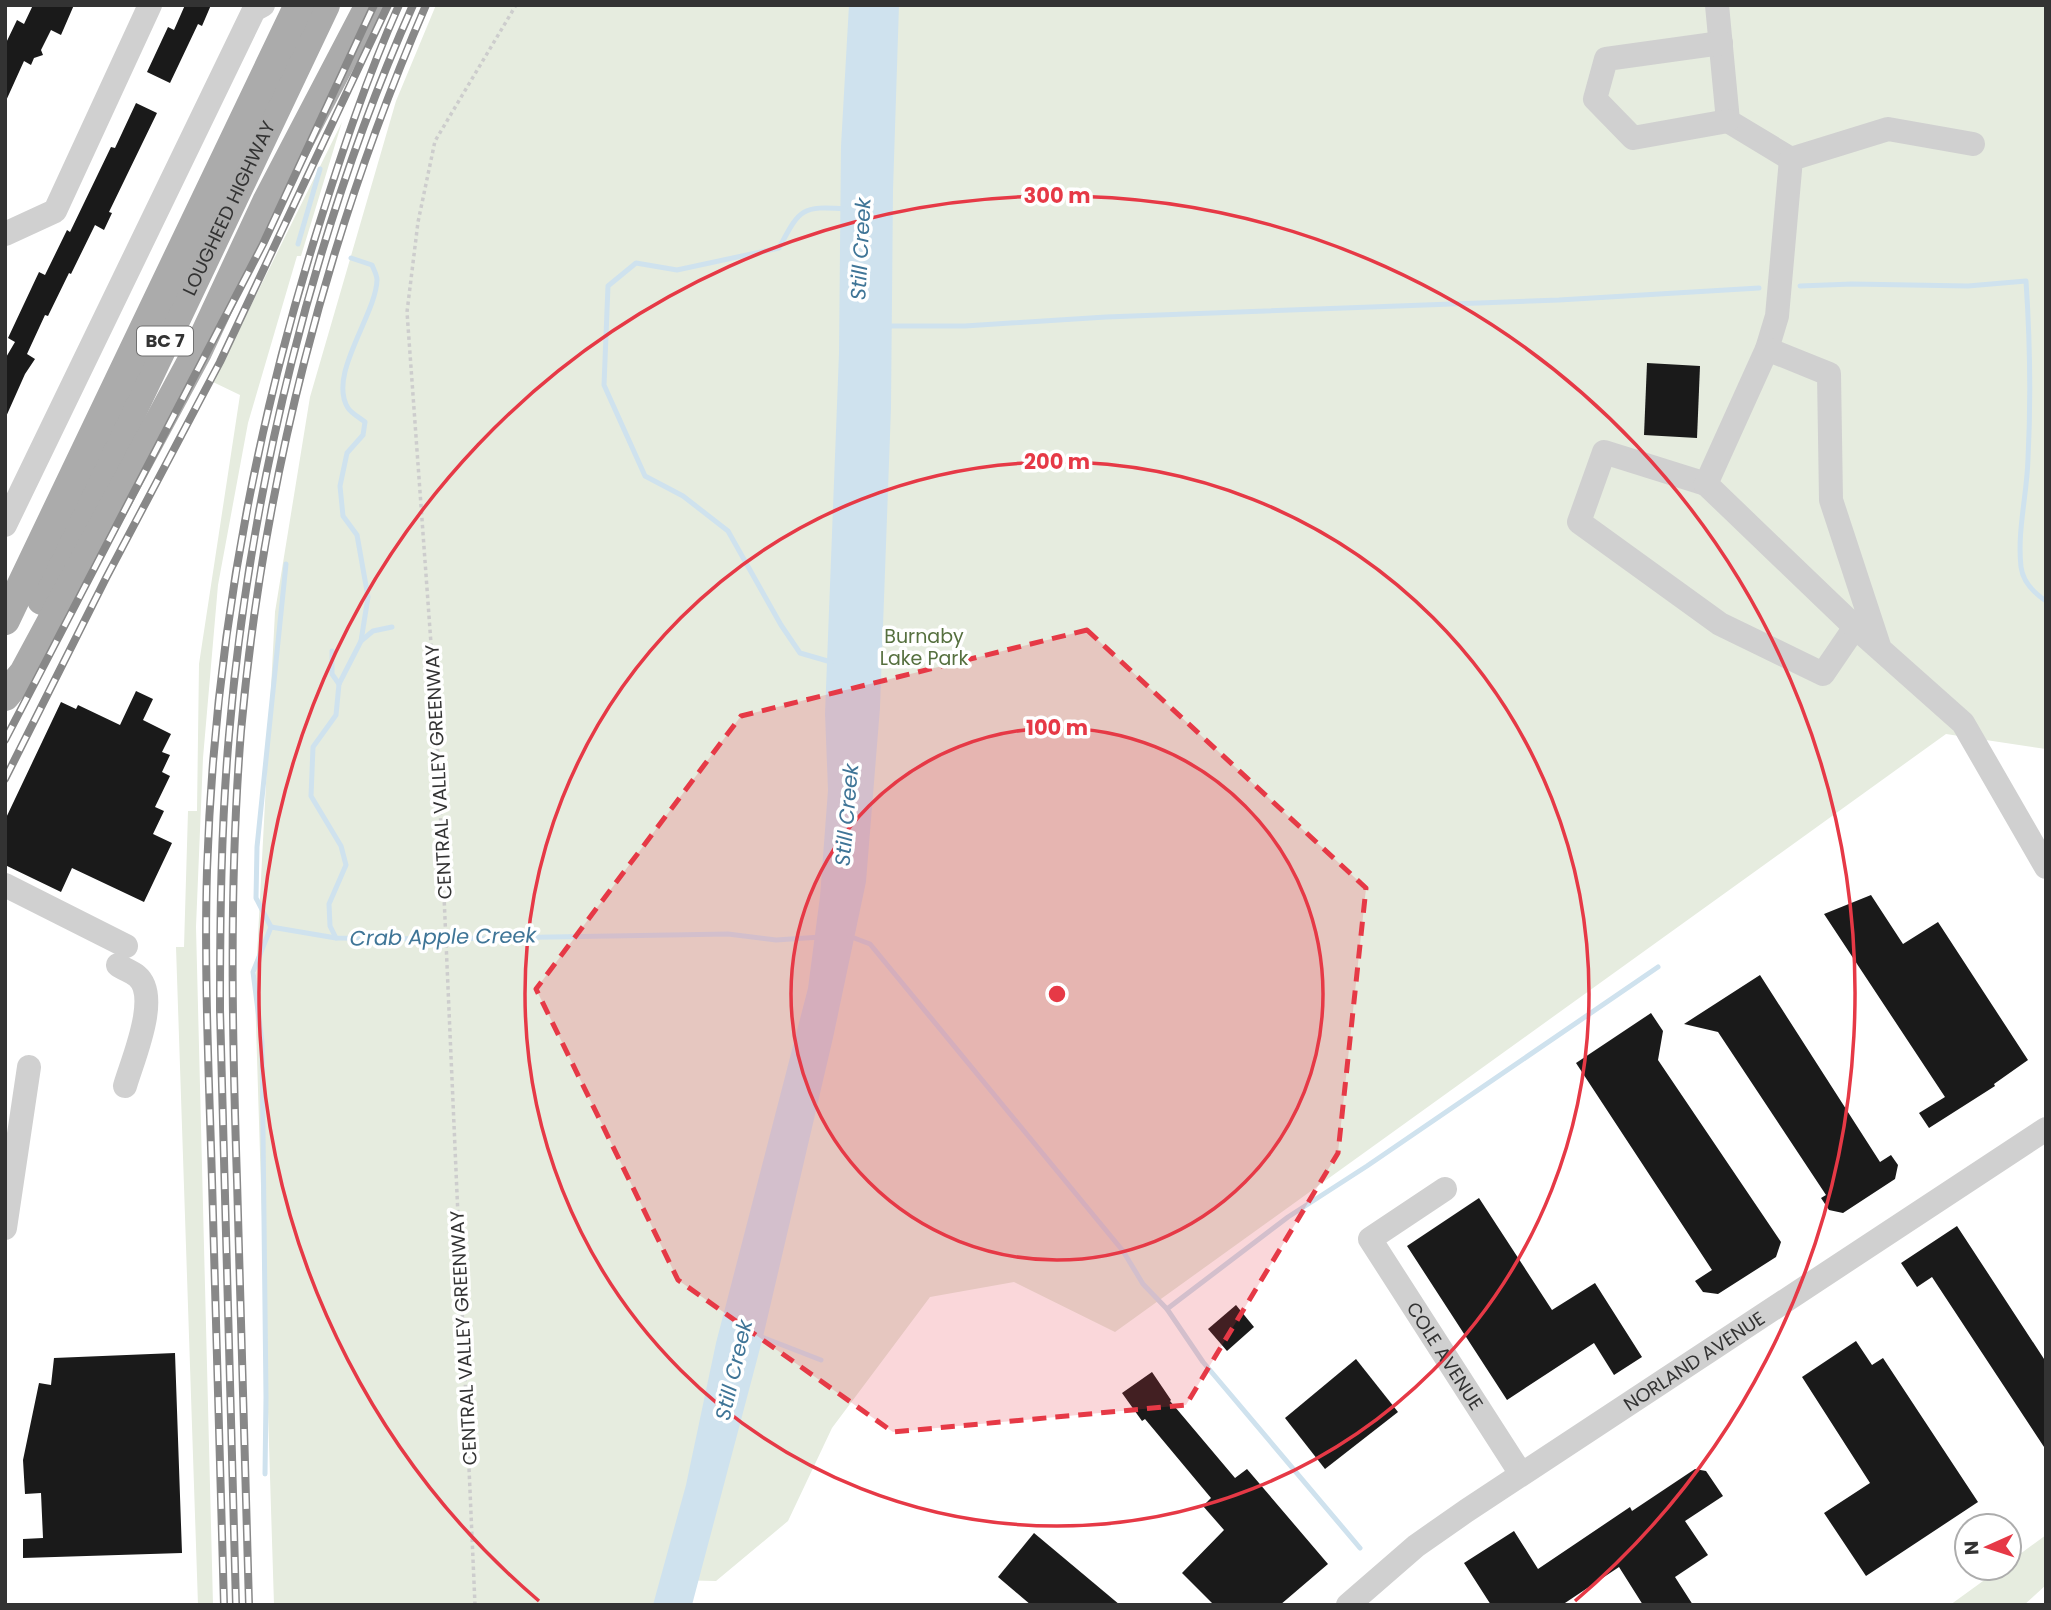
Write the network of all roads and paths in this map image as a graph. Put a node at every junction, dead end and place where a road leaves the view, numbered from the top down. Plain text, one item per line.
1 (150, 5) edge
2 (263, 5) edge
3 (325, 5) edge
4 (370, 5) edge
5 (516, 5) edge
6 (1717, 5) edge
7 (289, 9) edge
8 (1721, 43) junction
9 (1728, 121) junction
10 (1973, 144) dead end
11 (1791, 159) junction
12 (5, 234) edge
13 (1767, 349) junction
14 (1706, 484) junction
15 (5, 525) edge
16 (5, 620) edge
17 (1854, 627) junction
18 (1880, 649) junction
19 (5, 676) edge
20 (5, 696) edge
21 (2046, 867) edge
22 (5, 885) edge
23 (29, 1067) dead end
24 (125, 1086) dead end
25 (2046, 1129) edge
26 (1444, 1189) dead end
27 (5, 1228) edge
28 (1521, 1474) junction
29 (475, 1605) edge
30 (1348, 1605) edge

1 - 12 street
2 - 15 street
3 - 19 main road, LOUGHEED HIGHWAY / BC 7
4 - 20 main road
5 - 29 path, CENTRAL VALLEY GREENWAY
6 - 8 street
7 - 16 main road, LOUGHEED HIGHWAY / BC 7
8 - 9 street
8 - 9 street
9 - 11 street
10 - 11 street
11 - 13 street
13 - 14 street
13 - 18 street
14 - 17 street
14 - 17 street
17 - 18 street
18 - 21 street
22 - 24 street
23 - 27 street
25 - 28 street, NORLAND AVENUE
26 - 28 street, COLE AVENUE
28 - 30 street, NORLAND AVENUE

